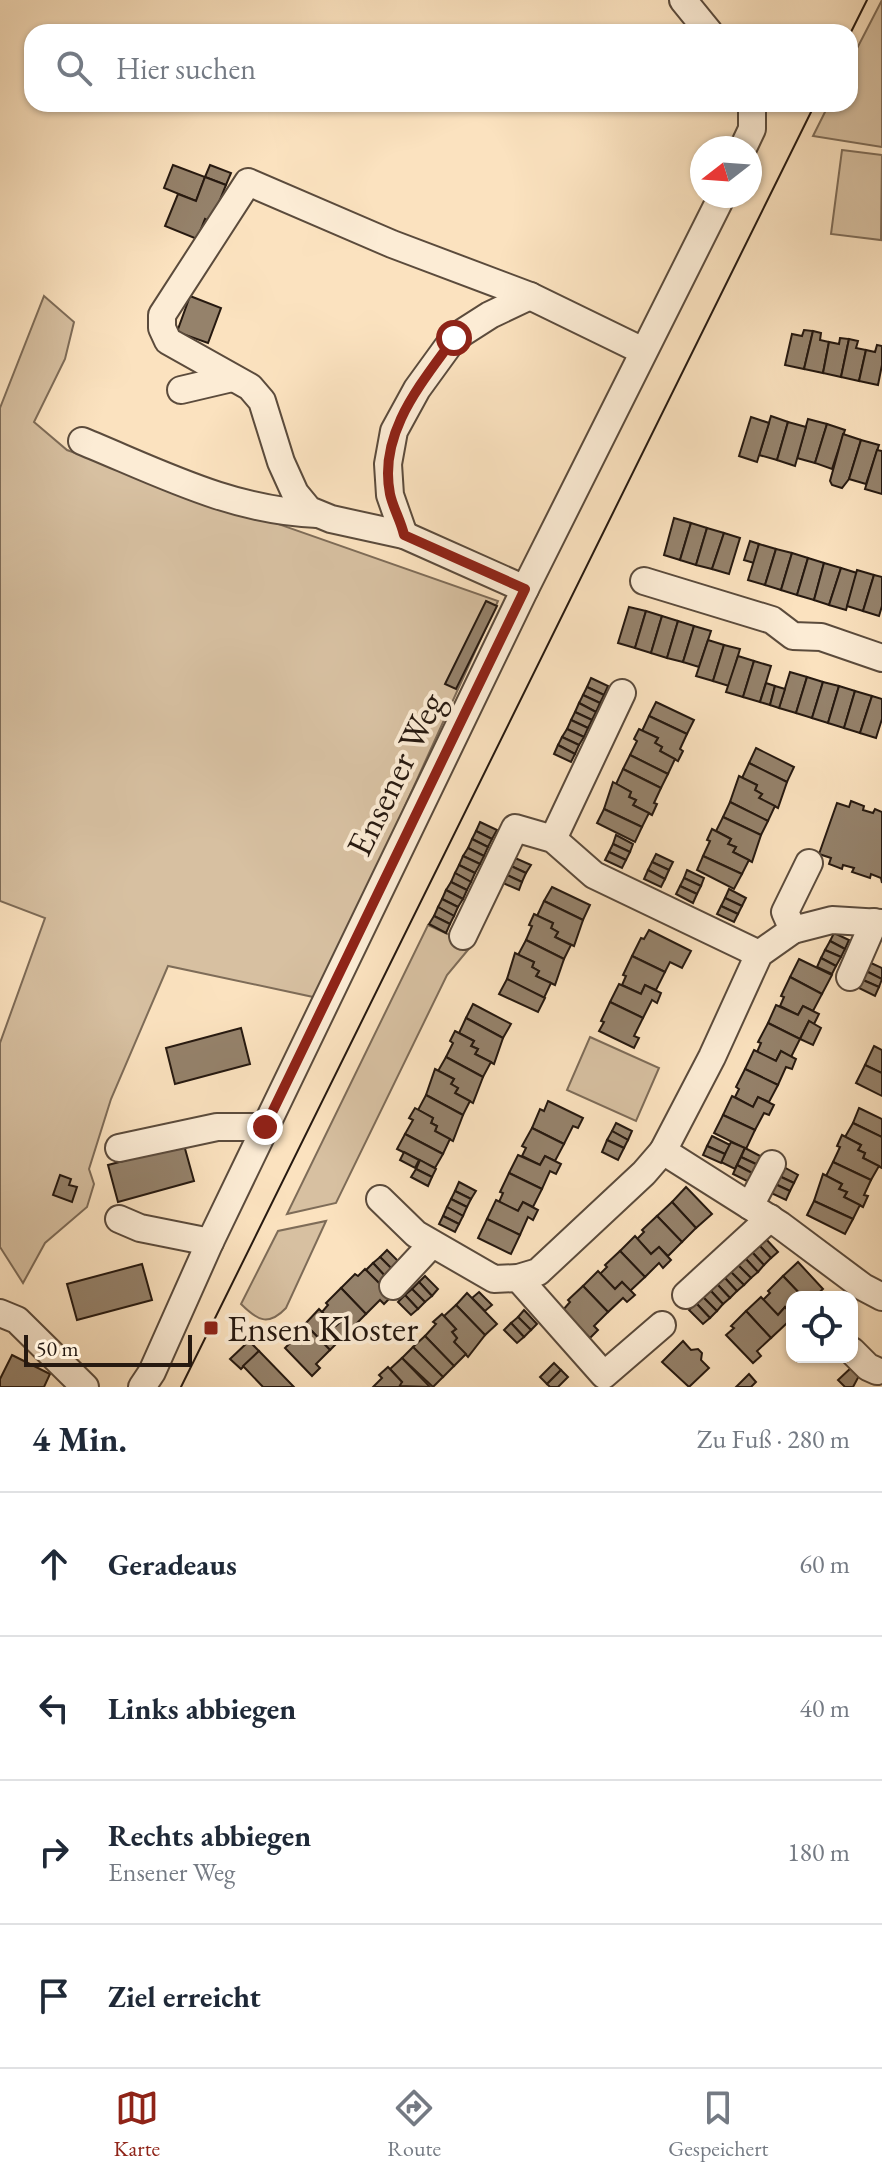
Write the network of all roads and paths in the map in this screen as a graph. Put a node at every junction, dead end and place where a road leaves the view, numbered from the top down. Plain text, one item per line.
1 (683, 0) edge
2 (702, 24) edge
3 (752, 112) edge
4 (749, 136) edge
5 (716, 208) edge
6 (530, 296) junction
7 (643, 351) junction
8 (232, 378) junction
9 (181, 390) dead end
10 (82, 441) dead end
11 (317, 514) junction
12 (404, 535) junction
13 (644, 581) dead end
14 (525, 589) junction
15 (882, 658) edge
16 (622, 693) dead end
17 (553, 839) junction
18 (809, 863) dead end
19 (878, 922) edge
20 (793, 930) junction
21 (463, 936) dead end
22 (759, 954) junction
23 (850, 977) dead end
24 (265, 1127) junction
25 (119, 1148) dead end
26 (663, 1151) junction
27 (772, 1164) dead end
28 (380, 1199) dead end
29 (760, 1212) junction
30 (119, 1219) dead end
31 (210, 1242) junction
32 (432, 1244) junction
33 (518, 1278) junction
34 (393, 1286) dead end
35 (686, 1295) dead end
36 (882, 1297) edge
37 (0, 1313) edge
38 (662, 1325) dead end
39 (858, 1357) edge
40 (876, 1372) edge
41 (85, 1387) edge
42 (142, 1387) edge

1 - 2 street
3 - 4 street
5 - 7 street, Ensener Weg
6 - 7 street
6 - 8 street
6 - 12 street
7 - 14 street, Ensener Weg
8 - 9 street
8 - 11 street
10 - 11 street
11 - 12 street
12 - 14 street
13 - 15 street
14 - 24 street, Ensener Weg
16 - 17 street
17 - 21 street
17 - 22 street
18 - 20 street
19 - 20 street
19 - 23 street
20 - 22 street
22 - 26 street
24 - 25 street
24 - 31 street, Ensener Weg
26 - 29 street
26 - 33 street
27 - 29 street
28 - 32 street
29 - 35 street
29 - 36 street
30 - 31 street
31 - 42 street, Ensener Weg
32 - 33 street
32 - 34 street
33 - 38 street
37 - 41 street
39 - 40 street

